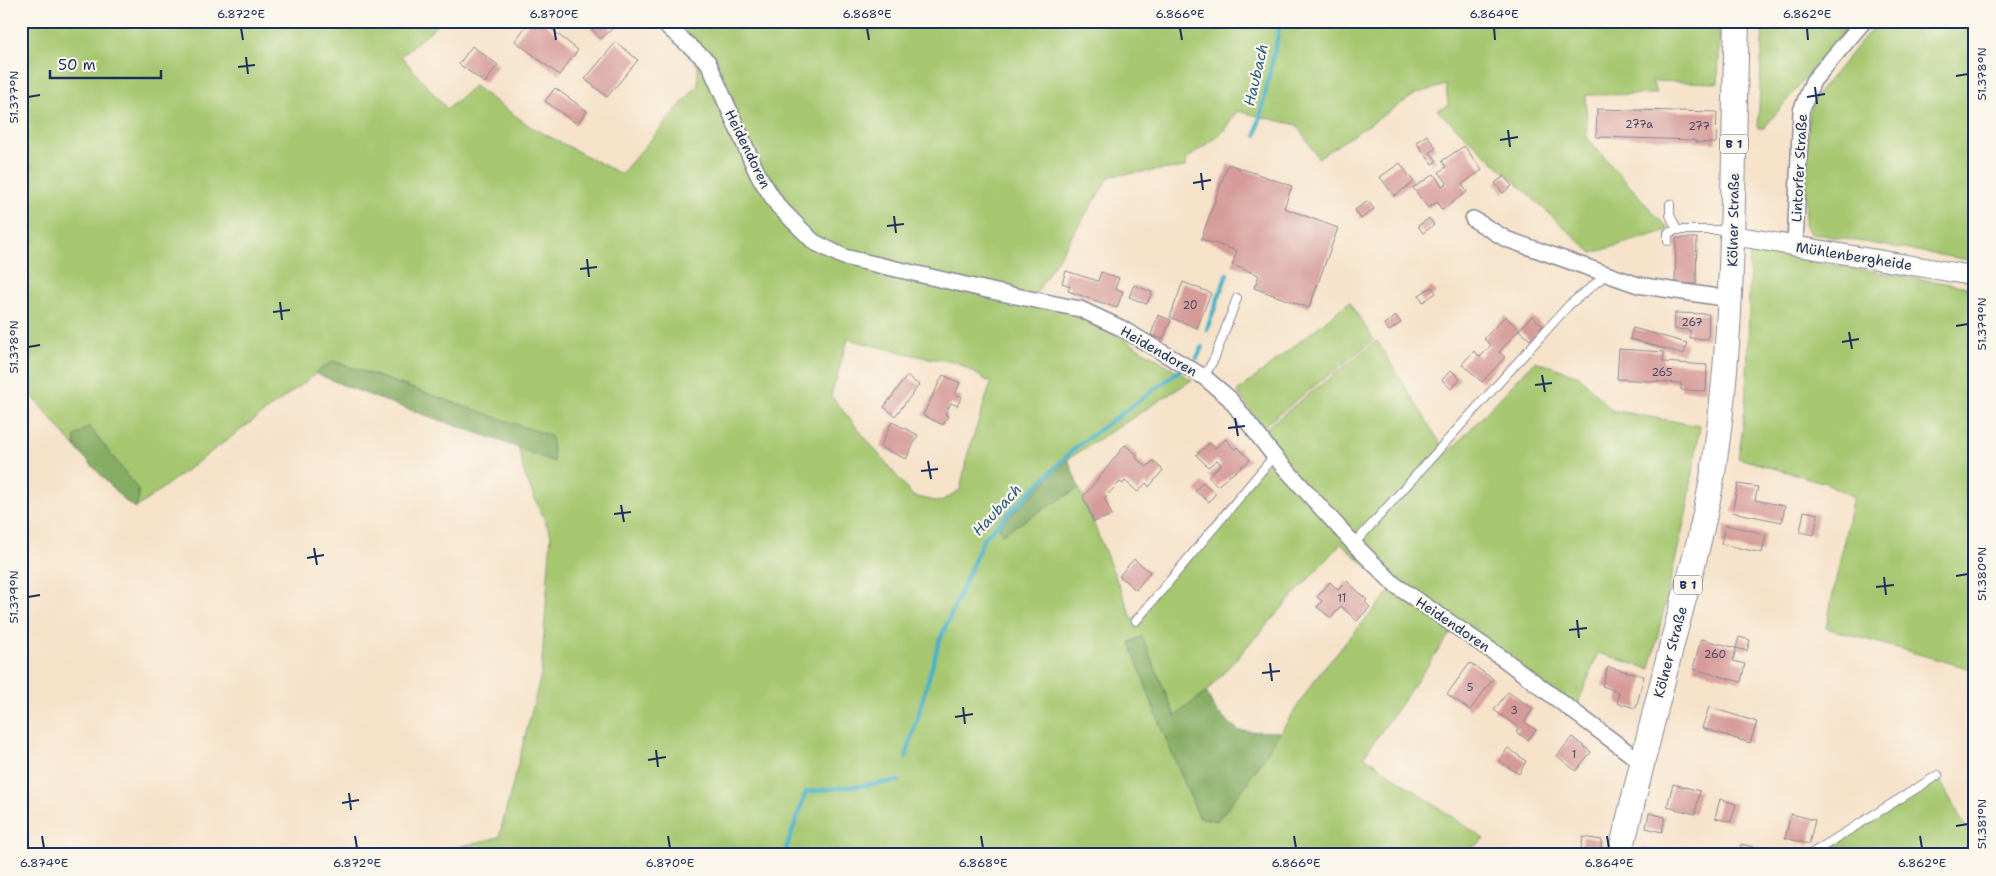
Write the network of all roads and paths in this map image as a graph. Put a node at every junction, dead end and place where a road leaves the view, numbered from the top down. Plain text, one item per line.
1 (661, 21) edge
2 (1737, 21) edge
3 (1864, 21) edge
4 (1670, 204) dead end
5 (1473, 219) dead end
6 (1677, 230) junction
7 (1732, 234) junction
8 (1668, 241) dead end
9 (1795, 246) junction
10 (1607, 274) junction
11 (1975, 276) edge
12 (1237, 298) dead end
13 (1730, 299) junction
14 (1204, 377) junction
15 (1274, 456) junction
16 (1354, 544) junction
17 (1136, 621) dead end
18 (1642, 759) junction
19 (1938, 775) dead end
20 (1620, 855) edge
21 (1809, 855) edge

1 - 14 street, Heidendoren
2 - 7 main road, Kölner Straße / B 1
3 - 9 street, Lintorfer Straße
4 - 6 lane
5 - 10 street
6 - 7 lane
6 - 8 lane
7 - 9 street, Mühlenbergheide
7 - 13 main road, Kölner Straße / B 1
9 - 11 street, Mühlenbergheide
10 - 13 street
10 - 16 lane
12 - 14 lane
13 - 18 main road, Kölner Straße / B 1
14 - 15 street, Heidendoren
15 - 16 street, Heidendoren
15 - 17 lane
16 - 18 street, Heidendoren
18 - 20 main road, Kölner Straße / B 1
19 - 21 lane

